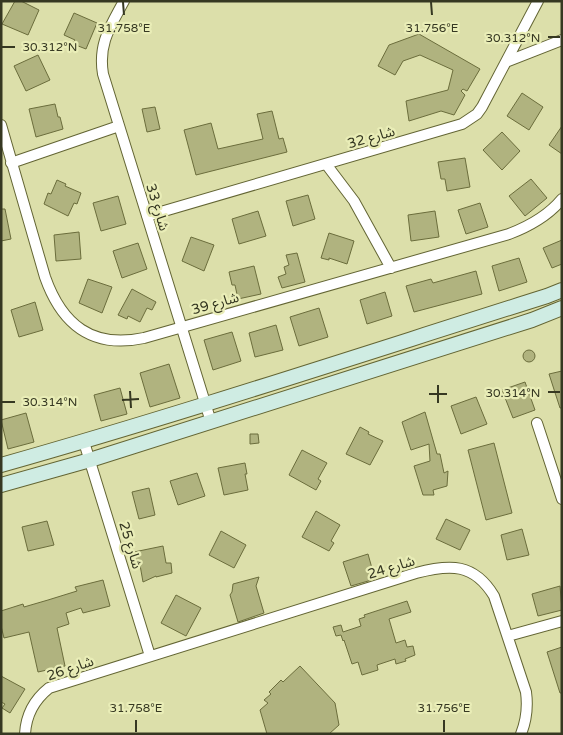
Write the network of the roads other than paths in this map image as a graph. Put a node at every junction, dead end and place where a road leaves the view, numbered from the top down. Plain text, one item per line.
1 (124, 1) edge
2 (538, 1) edge
3 (562, 40) edge
4 (506, 62) junction
5 (1, 125) edge
6 (119, 126) junction
7 (11, 163) junction
8 (326, 164) junction
9 (562, 199) edge
10 (147, 216) junction
11 (391, 268) junction
12 (562, 290) edge
13 (562, 308) edge
14 (181, 327) junction
15 (205, 404) junction
16 (210, 422) junction
17 (537, 423) dead end
18 (84, 442) junction
19 (90, 460) junction
20 (1, 465) edge
21 (1, 485) edge
22 (562, 499) edge
23 (562, 621) edge
24 (508, 636) junction
25 (150, 656) junction
26 (24, 734) edge
27 (521, 734) edge

1 - 6 street, شارع 33
2 - 4 street, شارع 32
3 - 4 street
4 - 8 street, شارع 32
5 - 7 street, شارع 39
6 - 7 street
6 - 10 street, شارع 33
7 - 14 street, شارع 39
8 - 10 street, شارع 32
8 - 11 street
9 - 11 street, شارع 39
10 - 14 street, شارع 33
11 - 14 street, شارع 39
12 - 15 street
13 - 16 street
14 - 15 street, شارع 33
15 - 16 street, شارع 33
15 - 18 street
16 - 19 street
17 - 22 street
18 - 19 street, شارع 25
18 - 20 street
19 - 21 street
19 - 25 street, شارع 25
23 - 24 street
24 - 25 street, شارع 24
24 - 27 street, شارع 24
25 - 26 street, شارع 26

